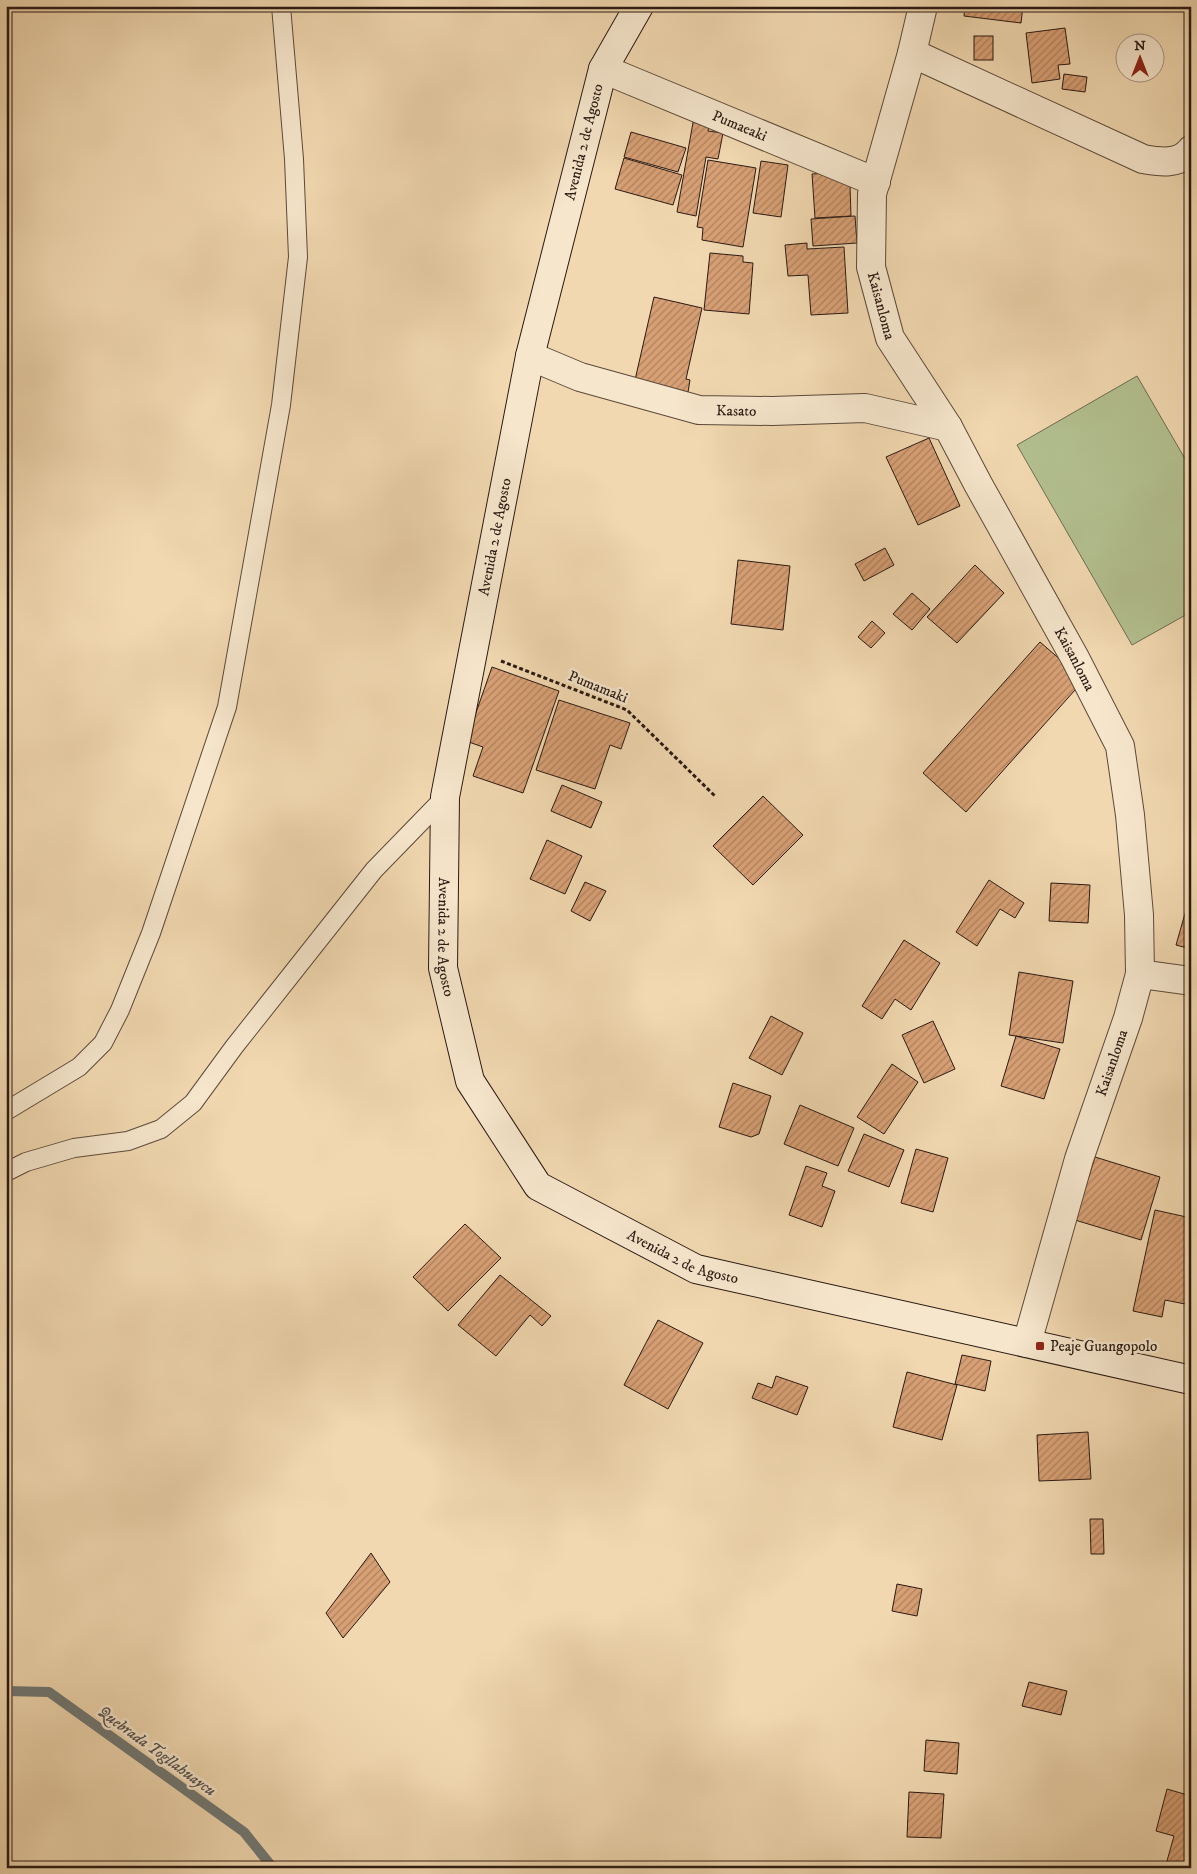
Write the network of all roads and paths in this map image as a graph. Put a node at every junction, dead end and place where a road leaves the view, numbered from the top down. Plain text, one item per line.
1 (281, 6) edge
2 (639, 6) edge
3 (923, 6) edge
4 (912, 53) junction
5 (603, 69) junction
6 (1191, 150) edge
7 (876, 182) junction
8 (530, 356) junction
9 (948, 426) junction
10 (473, 650) junction
11 (445, 797) junction
12 (716, 797) dead end
13 (1140, 974) junction
14 (1191, 982) edge
15 (6, 1112) edge
16 (6, 1172) edge
17 (1027, 1342) junction
18 (1191, 1380) edge

1 - 15 lane
2 - 5 street, Avenida 2 de Agosto
3 - 4 street, Kaisanloma
4 - 6 street
4 - 7 street, Kaisanloma
5 - 7 street, Pumaeaki
5 - 8 street, Avenida 2 de Agosto
7 - 9 street, Kaisanloma
8 - 9 street, Kasato
8 - 10 street, Avenida 2 de Agosto
9 - 13 street, Kaisanloma
10 - 11 street, Avenida 2 de Agosto
10 - 12 path, Pumamaki
11 - 16 lane
11 - 17 street, Avenida 2 de Agosto
13 - 14 street
13 - 17 street, Kaisanloma
17 - 18 street, Avenida 2 de Agosto

